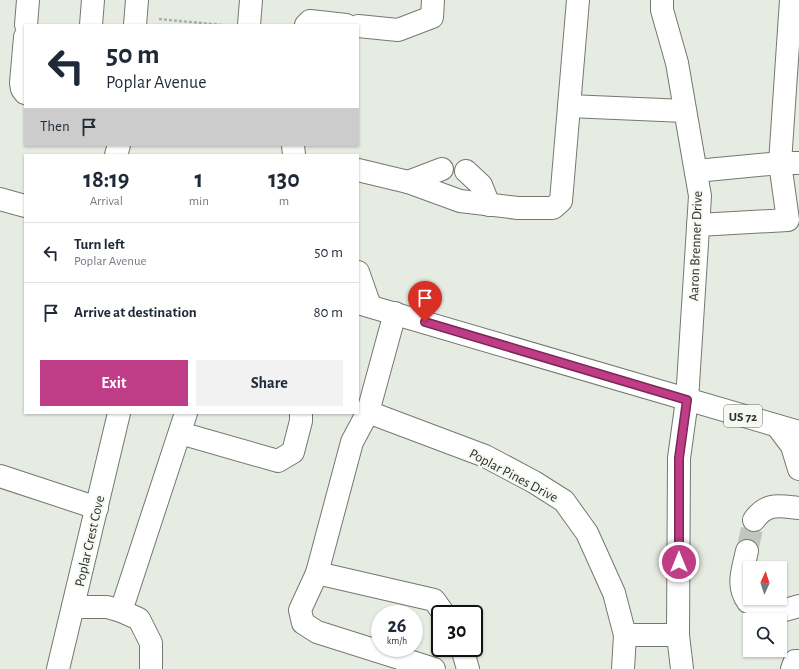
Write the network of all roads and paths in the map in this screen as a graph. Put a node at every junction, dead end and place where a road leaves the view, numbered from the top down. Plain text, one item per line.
1 (28, 0) edge
2 (93, 0) edge
3 (137, 0) edge
4 (252, 0) edge
5 (433, 0) edge
6 (578, 0) edge
7 (662, 0) edge
8 (791, 0) edge
9 (144, 22) edge
10 (26, 24) edge
11 (91, 24) edge
12 (196, 24) edge
13 (249, 24) edge
14 (307, 24) edge
15 (337, 24) edge
16 (359, 26) edge
17 (24, 49) edge
18 (24, 92) edge
19 (570, 106) junction
20 (685, 111) junction
21 (790, 163) edge
22 (442, 169) dead end
23 (359, 170) edge
24 (696, 171) junction
25 (466, 172) dead end
26 (408, 182) junction
27 (0, 199) edge
28 (489, 205) junction
29 (24, 206) edge
30 (794, 221) edge
31 (698, 225) junction
32 (359, 278) edge
33 (364, 305) edge
34 (395, 313) junction
35 (687, 400) junction
36 (368, 412) junction
37 (119, 414) edge
38 (301, 414) edge
39 (183, 423) edge
40 (777, 426) junction
41 (799, 432) edge
42 (799, 469) edge
43 (0, 476) edge
44 (97, 508) junction
45 (799, 508) edge
46 (754, 520) tunnel mouth
47 (747, 551) tunnel mouth
48 (317, 573) junction
49 (438, 605) edge
50 (799, 606) edge
51 (73, 607) junction
52 (121, 611) junction
53 (625, 635) junction
54 (678, 635) junction
55 (465, 657) edge
56 (799, 661) edge
57 (58, 669) edge
58 (151, 669) edge
59 (434, 669) edge
60 (468, 669) edge
61 (623, 669) edge
62 (682, 669) edge
63 (792, 669) edge

1 - 10 street
2 - 11 street
3 - 9 street
4 - 13 street
5 - 16 street
6 - 19 street
7 - 20 street, Aaron Brenner Drive
8 - 21 street
9 - 12 path
14 - 15 street
17 - 18 street
19 - 20 street
19 - 28 street
20 - 24 street, Aaron Brenner Drive
21 - 24 street
21 - 30 street
22 - 26 street
23 - 26 street
24 - 31 street, Aaron Brenner Drive
25 - 28 street
26 - 28 street
27 - 29 street
30 - 31 street
31 - 35 street, Aaron Brenner Drive
32 - 33 street
33 - 34 street, US 72
34 - 35 street, US 72
34 - 36 street
35 - 40 street, US 72
35 - 54 street
36 - 48 street
36 - 53 street, Poplar Pines Drive
37 - 44 street, Poplar Crest Cove
38 - 39 street
39 - 52 street
40 - 41 street, US 72
40 - 42 street
43 - 44 street
44 - 51 street, Poplar Crest Cove
45 - 46 street
47 - 50 street
48 - 49 street
48 - 59 street
51 - 52 street
51 - 57 street, Poplar Crest Cove
52 - 58 street
53 - 54 street
53 - 61 street, Poplar Pines Drive
54 - 62 street
55 - 60 street
56 - 63 street

